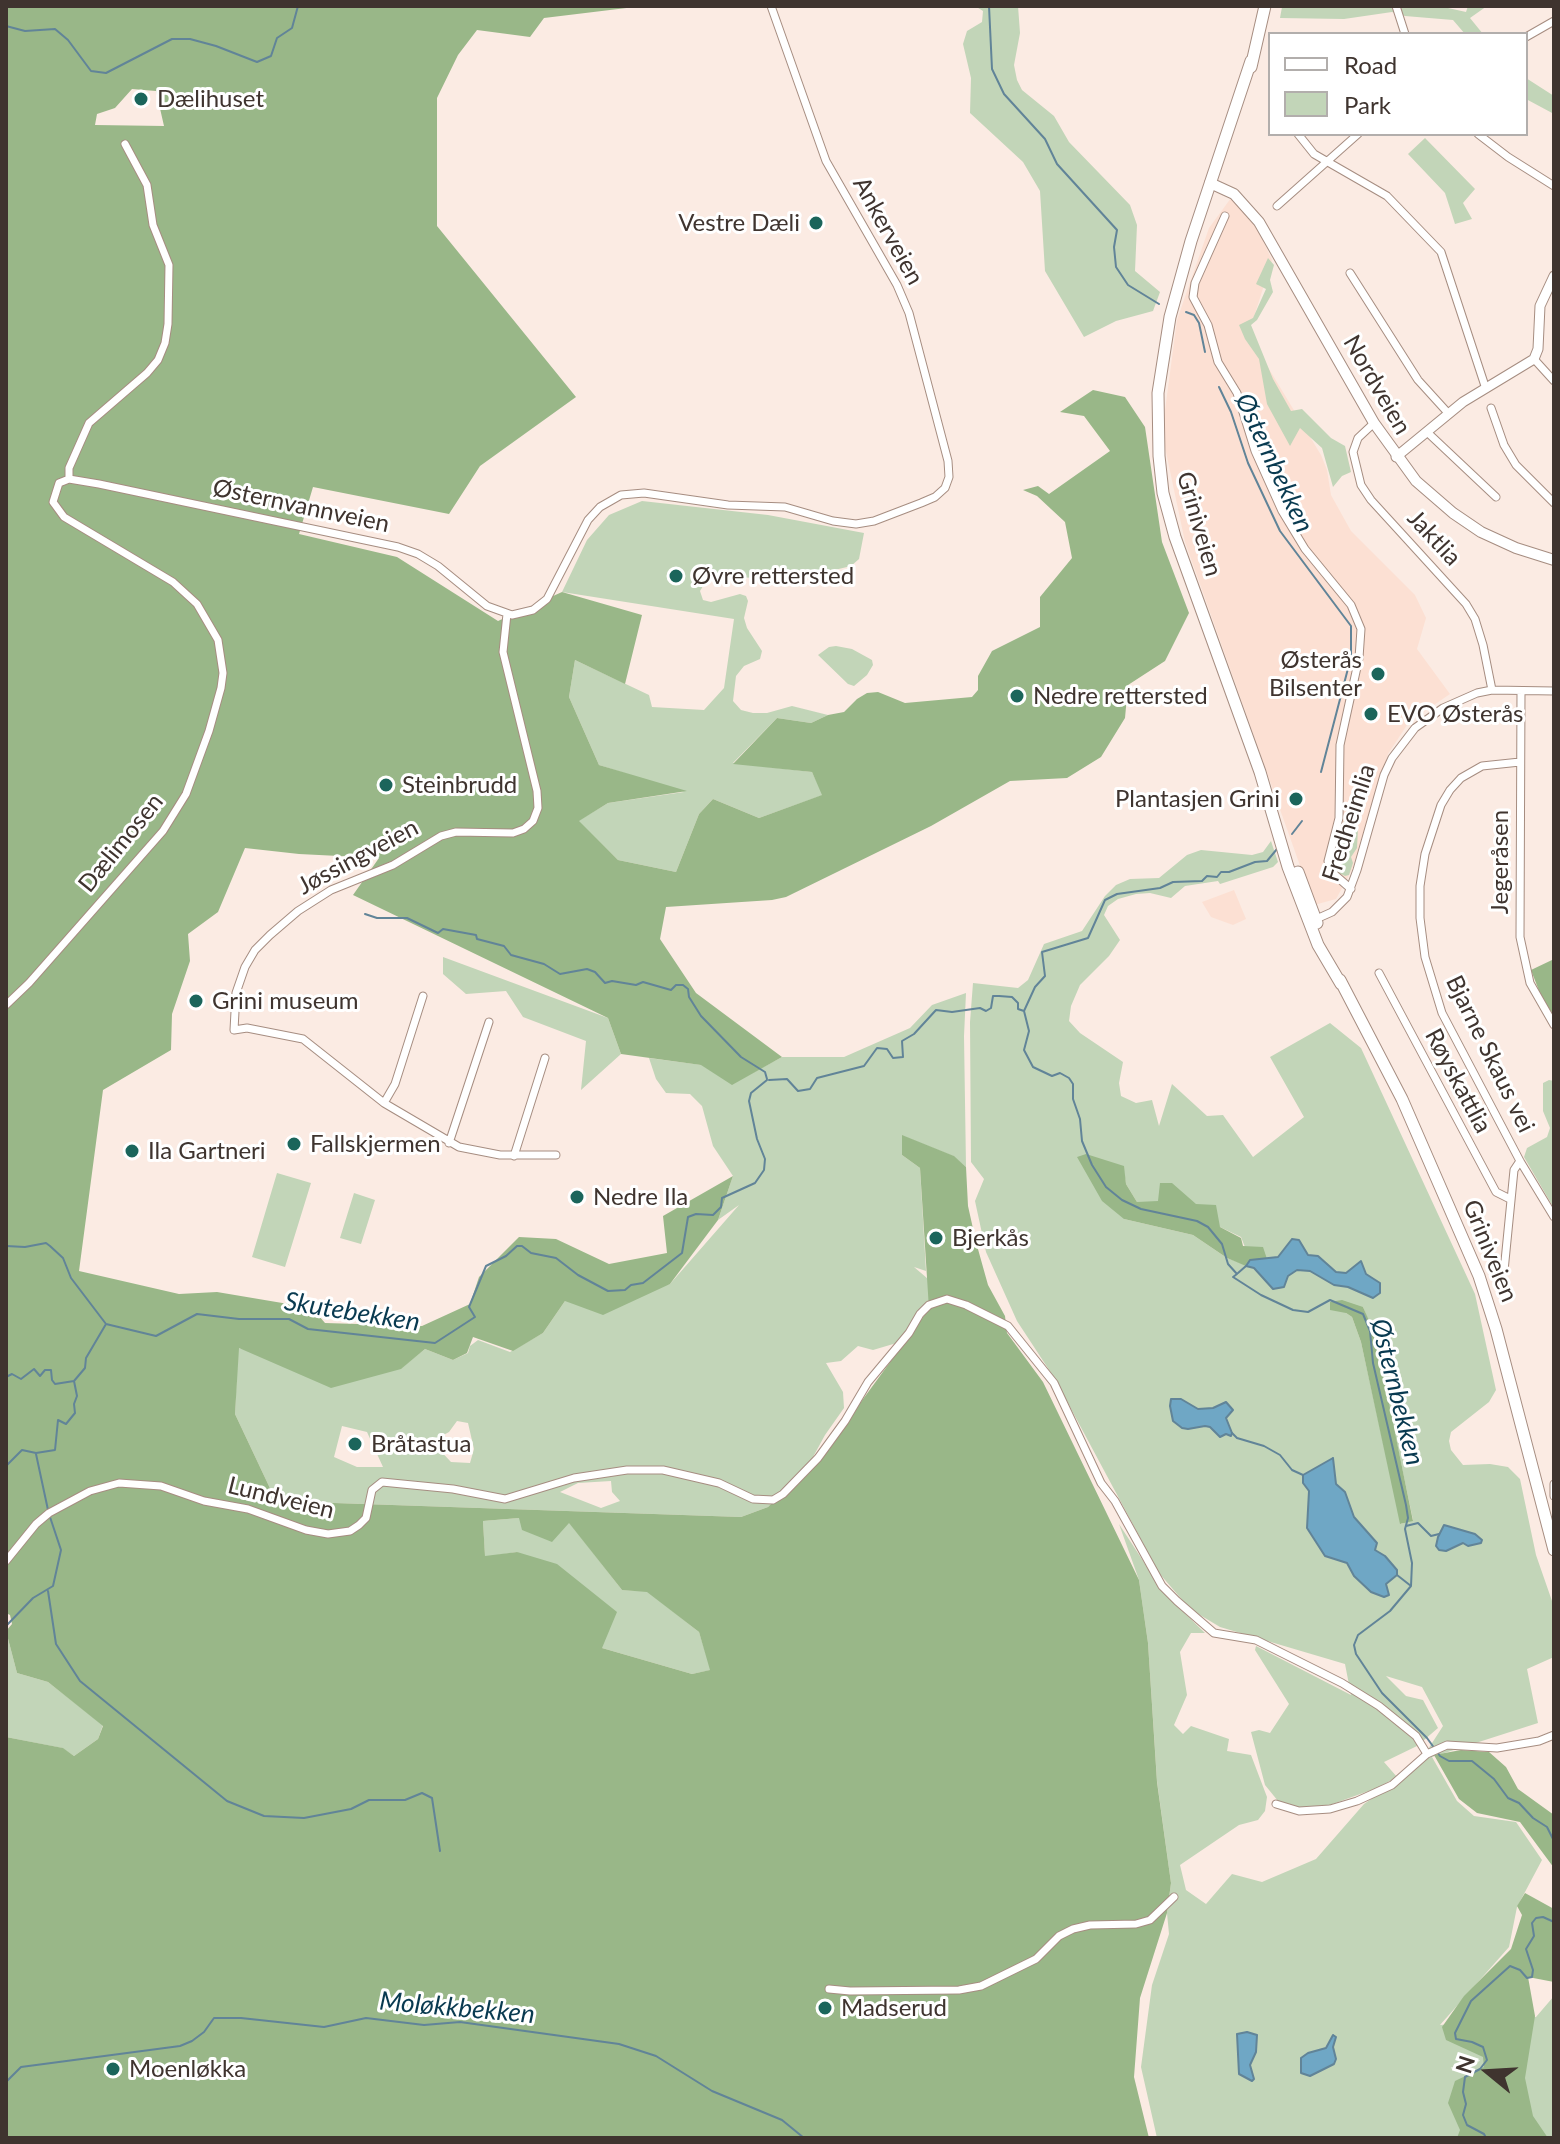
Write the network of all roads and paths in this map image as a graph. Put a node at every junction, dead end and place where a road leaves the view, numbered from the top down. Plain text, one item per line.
1 (771, 6) edge
2 (1265, 6) edge
3 (1396, 6) edge
4 (1554, 21) edge
5 (1404, 32) edge
6 (1528, 36) edge
7 (1299, 136) edge
8 (1356, 136) edge
9 (1481, 136) edge
10 (125, 144) dead end
11 (1325, 161) junction
12 (1213, 184) junction
13 (1554, 186) edge
14 (1277, 206) dead end
15 (1225, 216) dead end
16 (1350, 273) dead end
17 (1554, 276) edge
18 (1534, 359) junction
19 (1554, 381) edge
20 (1485, 386) junction
21 (1491, 408) dead end
22 (1448, 413) junction
23 (1374, 423) junction
24 (1427, 432) junction
25 (1396, 457) junction
26 (67, 479) junction
27 (1496, 497) dead end
28 (1554, 503) edge
29 (1554, 560) edge
30 (507, 614) junction
31 (1492, 690) junction
32 (1521, 691) junction
33 (1554, 691) edge
34 (1520, 762) junction
35 (1351, 889) junction
36 (1312, 920) junction
37 (1379, 973) dead end
38 (423, 996) dead end
39 (6, 1005) edge
40 (489, 1022) dead end
41 (1554, 1025) edge
42 (545, 1058) dead end
43 (384, 1103) junction
44 (449, 1143) junction
45 (556, 1155) dead end
46 (514, 1156) junction
47 (1520, 1161) junction
48 (1510, 1199) junction
49 (1554, 1217) edge
50 (1504, 1271) dead end
51 (1554, 1484) edge
52 (1554, 1496) edge
53 (1554, 1550) edge
54 (6, 1561) edge
55 (1554, 1735) edge
56 (1432, 1751) junction
57 (1276, 1804) dead end
58 (1174, 1897) dead end
59 (829, 1989) dead end

1 - 30 street, Ankerveien
2 - 12 main road, Griniveien
3 - 5 street
4 - 6 street
7 - 11 street
8 - 11 street
9 - 13 street
10 - 26 street
11 - 14 street
11 - 20 street
12 - 23 main road, Nordveien
12 - 36 main road, Griniveien
15 - 35 street
16 - 22 street
17 - 18 street
18 - 19 street
18 - 20 street
20 - 22 street
21 - 28 street
22 - 24 street
23 - 25 main road, Nordveien
23 - 31 street, Jaktlia
24 - 25 street
24 - 27 street
25 - 29 main road, Nordveien
26 - 30 street, Østernvannveien
26 - 39 street, Dælimosen
30 - 43 street, Jøssingveien
31 - 32 street, Fredheimlia
31 - 35 street, Fredheimlia
32 - 33 street, Fredheimlia
32 - 34 street, Jegeråsen
34 - 41 street, Jegeråsen
34 - 47 street, Bjarne Skaus vei
35 - 36 street, Fredheimlia
36 - 53 main road, Griniveien
37 - 48 street, Røyskattlia
38 - 43 street
40 - 44 street
42 - 46 street
43 - 44 street, Jøssingveien
44 - 46 street, Jøssingveien
45 - 46 street, Jøssingveien
47 - 48 street
47 - 49 street, Bjarne Skaus vei
48 - 50 street
51 - 52 street
54 - 56 street, Lundveien
55 - 56 street
56 - 57 street
58 - 59 street

